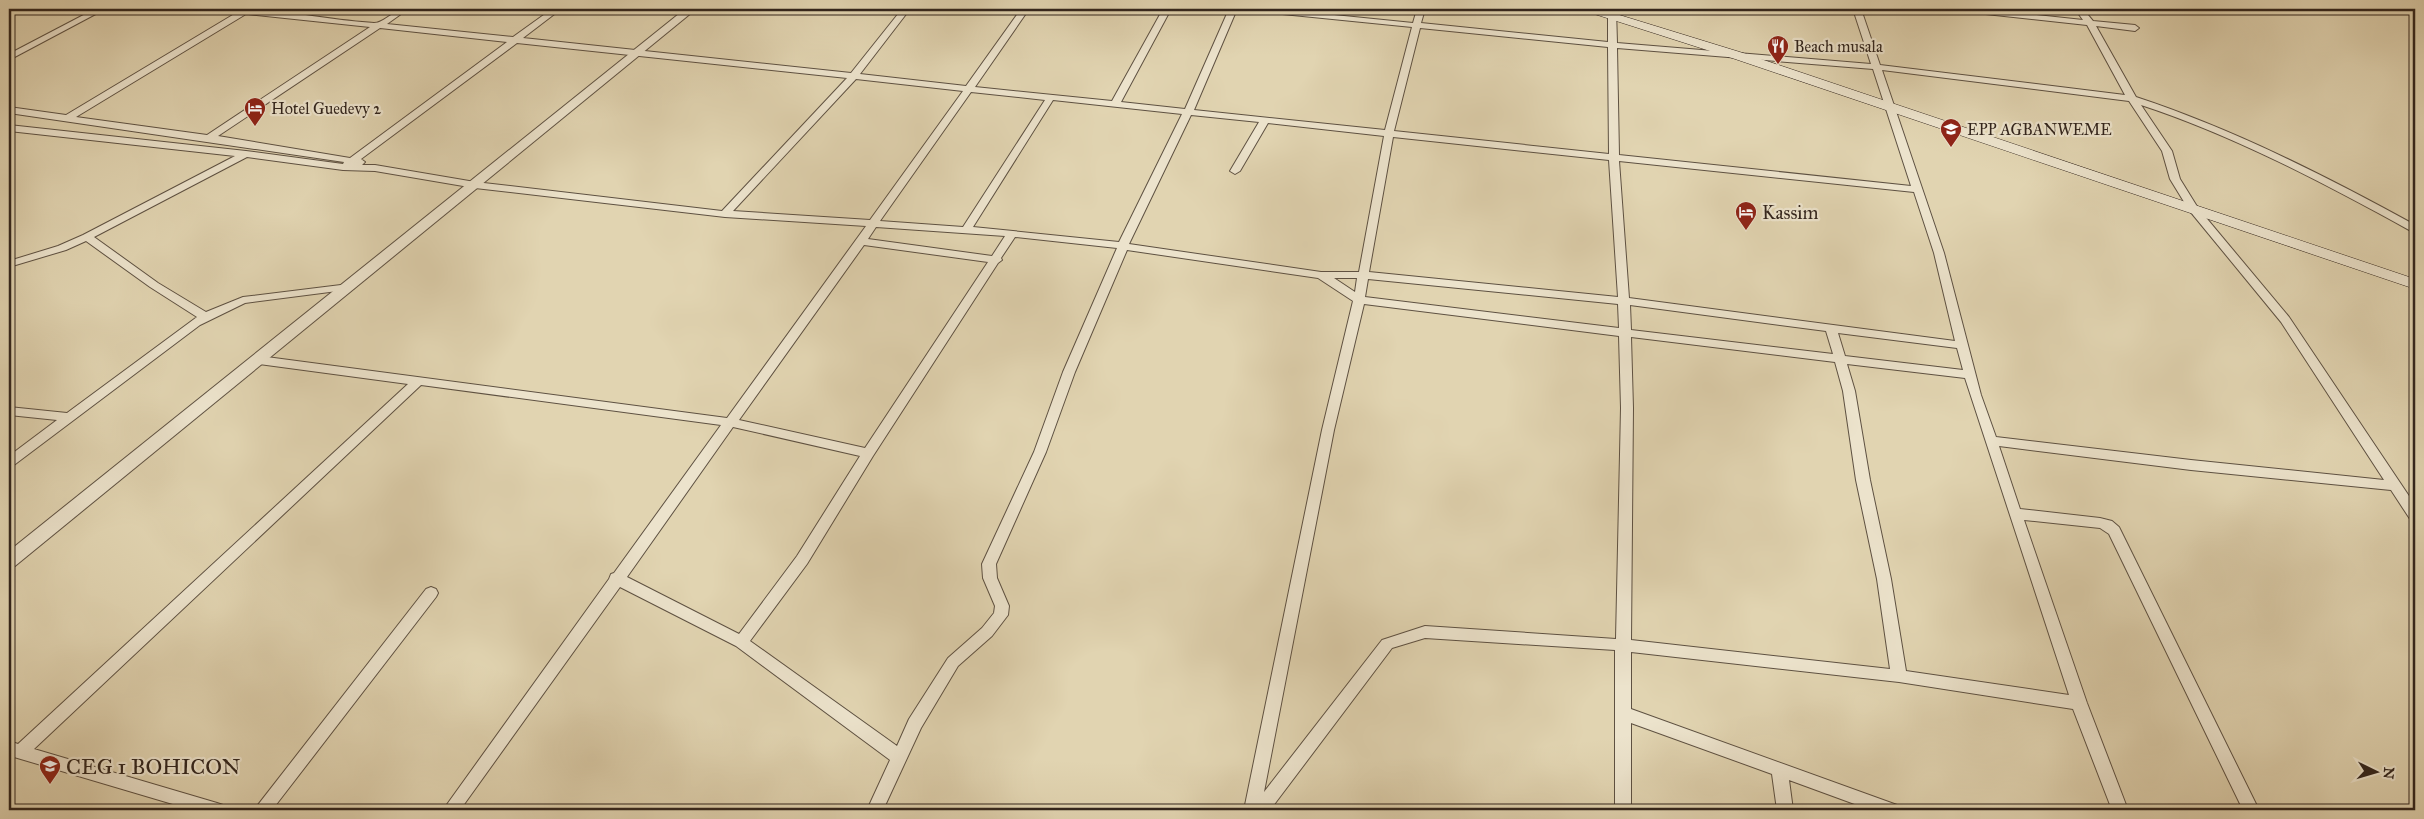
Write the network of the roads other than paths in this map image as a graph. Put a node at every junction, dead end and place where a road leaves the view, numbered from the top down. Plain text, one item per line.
1 (101, 9) edge
2 (222, 9) edge
3 (404, 9) edge
4 (557, 9) edge
5 (691, 9) edge
6 (906, 9) edge
7 (1025, 9) edge
8 (1167, 9) edge
9 (1233, 9) edge
10 (1252, 9) edge
11 (1421, 9) edge
12 (1589, 9) edge
13 (1857, 9) edge
14 (1958, 9) edge
15 (2079, 9) edge
16 (248, 10) edge
17 (1612, 13) edge
18 (2090, 23) junction
19 (381, 24) junction
20 (1418, 26) junction
21 (2135, 28) dead end
22 (515, 40) junction
23 (1613, 45) junction
24 (636, 53) junction
25 (1739, 56) junction
26 (9, 57) edge
27 (1877, 67) junction
28 (853, 77) junction
29 (969, 90) junction
30 (1051, 97) junction
31 (2132, 99) junction
32 (1115, 104) junction
33 (1891, 108) junction
34 (9, 110) edge
35 (1188, 112) junction
36 (69, 117) junction
37 (1265, 120) junction
38 (9, 128) edge
39 (141, 129) junction
40 (1389, 132) junction
41 (209, 138) junction
42 (123, 140) junction
43 (246, 154) junction
44 (1614, 157) junction
45 (353, 160) junction
46 (343, 167) junction
47 (375, 168) junction
48 (1235, 171) dead end
49 (475, 185) junction
50 (1919, 190) junction
51 (2194, 210) junction
52 (725, 214) junction
53 (872, 225) junction
54 (2415, 229) edge
55 (968, 230) junction
56 (1012, 233) junction
57 (87, 237) junction
58 (861, 241) junction
59 (1123, 246) junction
60 (997, 260) junction
61 (9, 264) edge
62 (1320, 275) junction
63 (1362, 275) junction
64 (2415, 284) edge
65 (349, 287) junction
66 (1359, 300) junction
67 (1624, 301) junction
68 (206, 317) junction
69 (1831, 328) junction
70 (1625, 333) junction
71 (1961, 345) junction
72 (1839, 359) junction
73 (260, 360) junction
74 (1969, 375) junction
75 (418, 381) junction
76 (9, 411) edge
77 (69, 417) junction
78 (728, 422) junction
79 (1991, 441) junction
80 (868, 453) junction
81 (9, 462) edge
82 (2394, 486) junction
83 (2415, 513) edge
84 (2017, 514) junction
85 (9, 561) edge
86 (616, 578) junction
87 (431, 593) dead end
88 (741, 642) junction
89 (1623, 644) junction
90 (1899, 676) junction
91 (2079, 703) junction
92 (1623, 713) junction
93 (14, 750) edge
94 (898, 756) junction
95 (1780, 771) junction
96 (218, 810) edge
97 (262, 810) edge
98 (451, 810) edge
99 (875, 810) edge
100 (1252, 810) edge
101 (1260, 810) edge
102 (1623, 810) edge
103 (1785, 810) edge
104 (1891, 810) edge
105 (2120, 810) edge
106 (2251, 810) edge

1 - 26 street
2 - 16 street
3 - 19 street
4 - 22 street
5 - 24 street
6 - 28 street
7 - 29 street
8 - 32 street
9 - 35 street
10 - 20 street
11 - 20 street
12 - 17 main road
13 - 27 street
14 - 18 street
15 - 18 street
16 - 19 street
16 - 36 street
17 - 23 street
17 - 25 main road
18 - 21 street
18 - 31 street
19 - 22 street
19 - 41 street
20 - 23 street
20 - 40 street
22 - 24 street
22 - 45 street
23 - 25 street
23 - 44 street
24 - 28 street
24 - 49 street
25 - 27 street
25 - 33 main road
27 - 31 street
27 - 33 street
28 - 29 street
28 - 52 street
29 - 30 street
29 - 53 street
30 - 32 street
30 - 55 street
31 - 51 street
31 - 54 street
32 - 35 street
33 - 50 street
33 - 51 main road
34 - 36 street
35 - 37 street
35 - 59 street
36 - 39 street
37 - 40 street
37 - 48 street
38 - 42 street
39 - 41 street
39 - 42 street
40 - 44 street
40 - 63 street
41 - 45 street
42 - 43 street
43 - 46 street
43 - 57 street
44 - 50 street
44 - 67 street
45 - 46 street
45 - 47 street
46 - 47 street
47 - 49 street
49 - 52 street
49 - 65 street
50 - 71 street
51 - 64 main road
51 - 82 street
52 - 53 street
53 - 55 street
53 - 58 street
55 - 56 street
56 - 59 street
56 - 60 street
57 - 61 street
57 - 68 street
58 - 60 street
58 - 78 street
59 - 62 street
59 - 94 street
60 - 80 street
62 - 63 street
62 - 66 street
63 - 66 street
63 - 67 street
65 - 68 street
65 - 73 street
66 - 70 street
66 - 100 street
67 - 69 street
67 - 70 street
68 - 77 street
69 - 71 street
69 - 72 street
70 - 72 street
70 - 89 street
71 - 74 street
72 - 74 street
72 - 90 street
73 - 75 street
73 - 85 street
74 - 79 street
75 - 78 street
75 - 93 street
76 - 77 street
77 - 81 street
78 - 80 street
78 - 86 street
79 - 82 street
79 - 84 street
80 - 88 street
82 - 83 street
84 - 91 street
84 - 106 street
86 - 88 street
86 - 98 street
87 - 97 street
88 - 94 street
89 - 90 street
89 - 92 street
89 - 101 street
90 - 91 street
91 - 105 street
92 - 95 street
92 - 102 street
93 - 96 street
94 - 99 street
95 - 103 street
95 - 104 street

